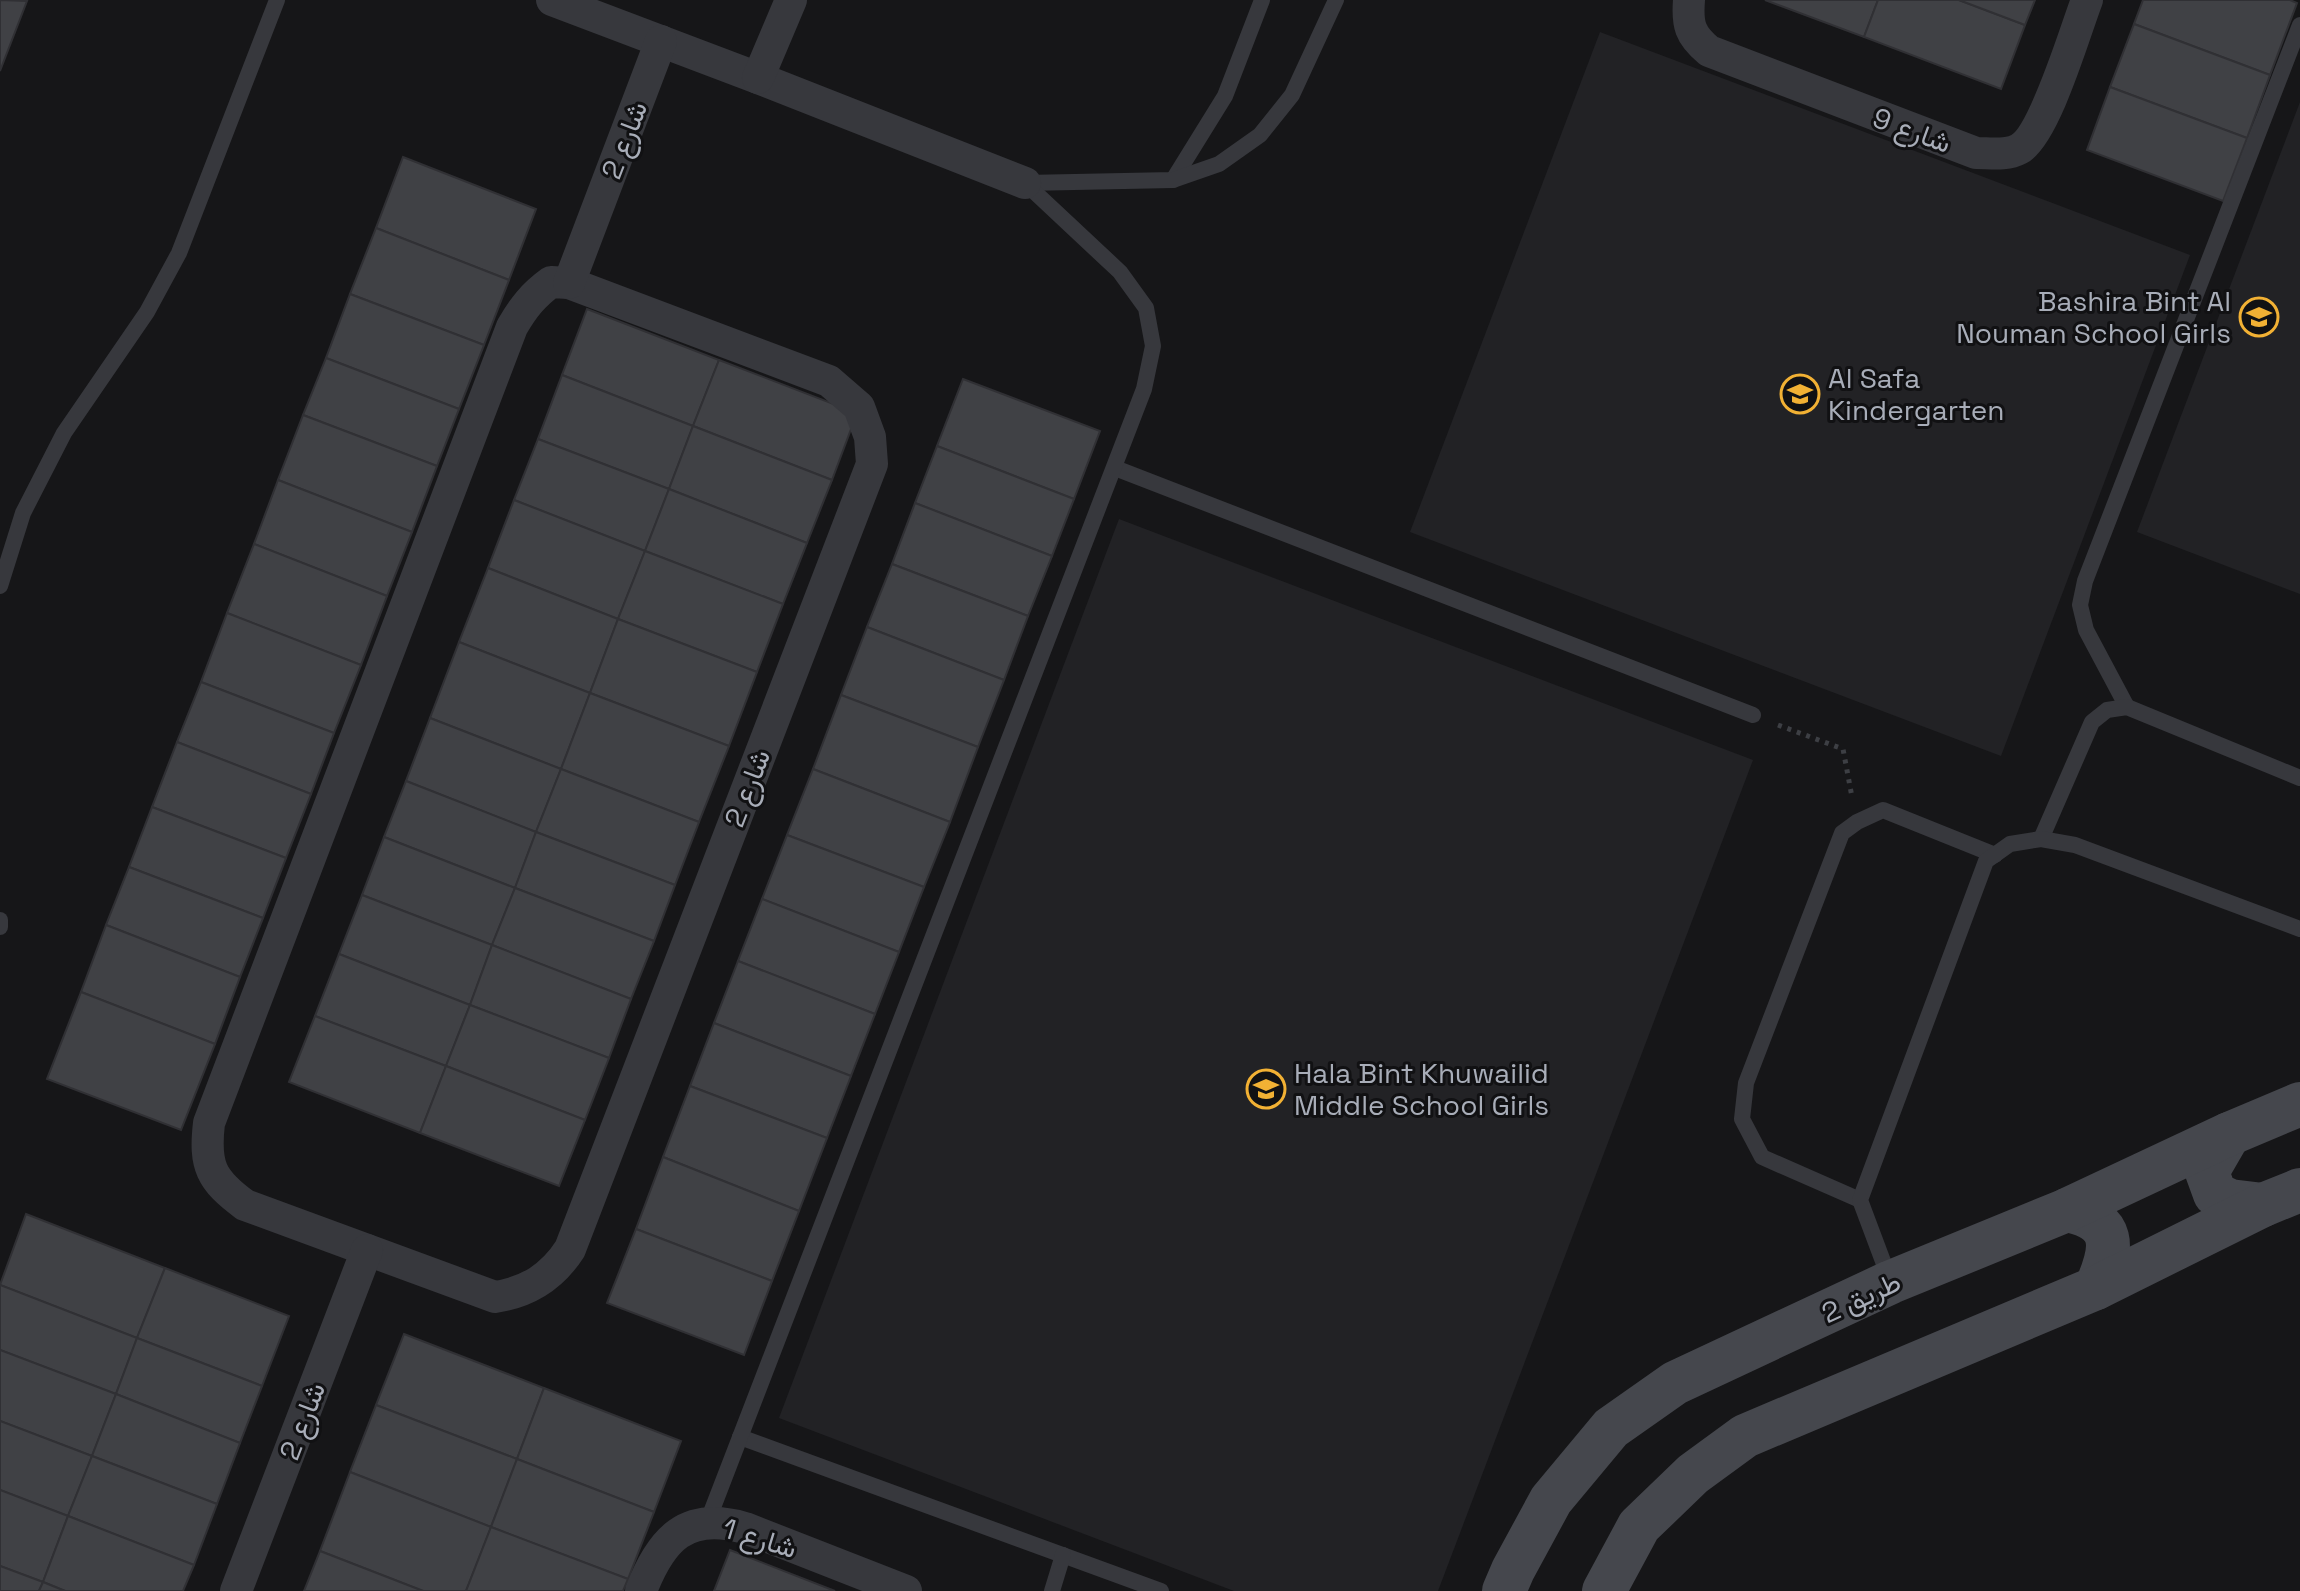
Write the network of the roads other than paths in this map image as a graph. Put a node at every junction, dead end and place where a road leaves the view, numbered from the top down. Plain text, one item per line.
1 (277, 0) edge
2 (552, 0) edge
3 (791, 0) edge
4 (1262, 0) edge
5 (1336, 0) edge
6 (1689, 0) edge
7 (2087, 0) edge
8 (2300, 25) edge
9 (661, 41) junction
10 (758, 78) junction
11 (1173, 180) junction
12 (1025, 183) junction
13 (569, 283) junction
14 (1115, 468) junction
15 (0, 586) edge
16 (2127, 707) junction
17 (1753, 715) road end
18 (2300, 778) edge
19 (2041, 839) junction
20 (1995, 855) junction
21 (0, 920) edge
22 (0, 927) edge
23 (2300, 929) edge
24 (2300, 1104) edge
25 (2229, 1134) junction
26 (2282, 1198) edge
27 (1860, 1200) junction
28 (2067, 1210) junction
29 (367, 1250) junction
30 (1891, 1282) junction
31 (2096, 1288) junction
32 (740, 1437) junction
33 (707, 1523) junction
34 (1063, 1555) junction
35 (236, 1591) edge
36 (641, 1591) edge
37 (906, 1591) edge
38 (1052, 1591) edge
39 (1161, 1591) edge
40 (1504, 1591) edge
41 (1604, 1591) edge

1 - 15 lane
2 - 9 street
3 - 10 street
4 - 11 lane
5 - 11 lane
6 - 7 street, شارع 9
8 - 16 lane
9 - 10 street
9 - 13 street, شارع 2
10 - 12 street
11 - 12 lane
12 - 14 lane
13 - 29 street, شارع 2
13 - 29 street, شارع 2
14 - 17 lane
14 - 32 lane
16 - 18 lane
16 - 19 lane
19 - 20 lane
19 - 23 lane
20 - 27 lane
20 - 27 lane
21 - 22 lane
24 - 25 street, طريق 2
25 - 26 street
25 - 28 street, طريق 2
26 - 31 street
27 - 30 lane
28 - 30 street, طريق 2
28 - 31 street
29 - 35 street, شارع 2
30 - 40 street, طريق 2
31 - 41 street
32 - 33 lane
32 - 34 lane
33 - 36 street, شارع 1
33 - 37 street, شارع 1
34 - 38 lane
34 - 39 lane

